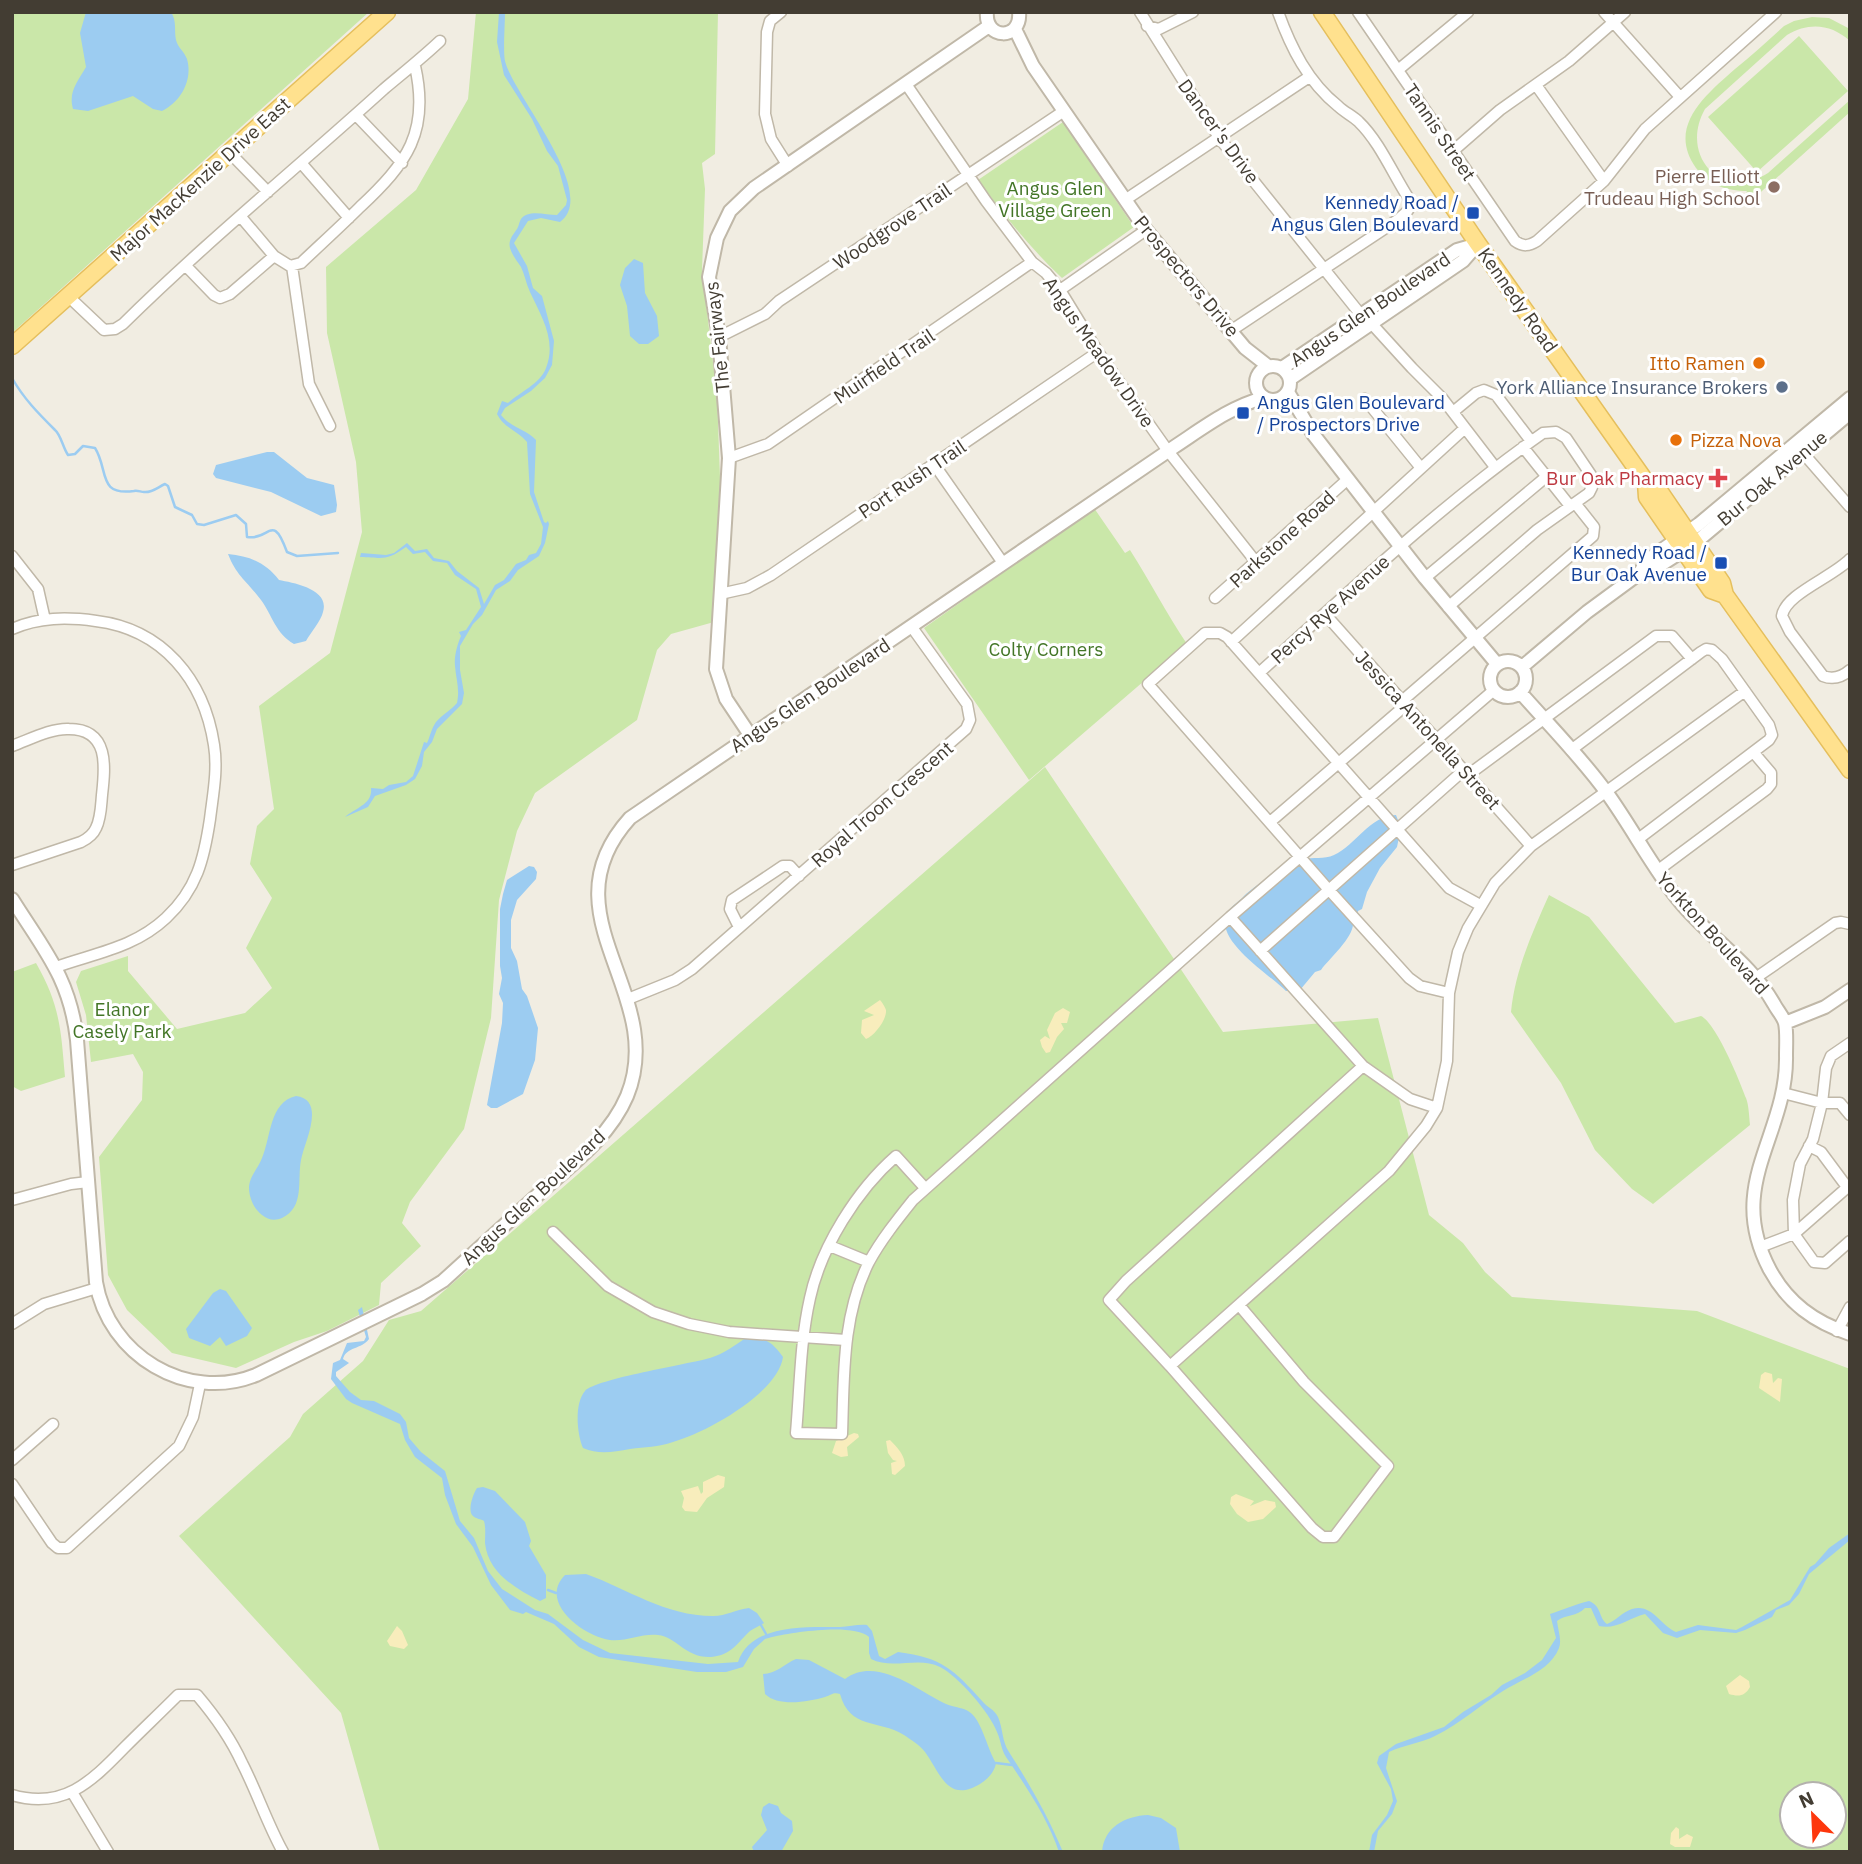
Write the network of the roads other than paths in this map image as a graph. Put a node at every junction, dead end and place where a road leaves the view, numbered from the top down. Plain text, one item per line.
1 (387, 12) edge
2 (781, 12) edge
3 (987, 12) edge
4 (1140, 12) edge
5 (1193, 12) edge
6 (1278, 12) edge
7 (1322, 12) edge
8 (1358, 12) edge
9 (1468, 12) edge
10 (1604, 12) edge
11 (1625, 12) edge
12 (1776, 12) edge
13 (1021, 13) edge
14 (1613, 23) junction
15 (989, 26) junction
16 (1147, 26) junction
17 (1015, 29) junction
18 (440, 41) dead end
19 (415, 66) junction
20 (1398, 70) junction
21 (1309, 77) junction
22 (906, 84) junction
23 (1536, 85) junction
24 (1680, 97) junction
25 (1064, 111) junction
26 (356, 115) junction
27 (1220, 139) junction
28 (1453, 151) junction
29 (230, 153) junction
30 (402, 163) junction
31 (302, 164) junction
32 (788, 166) junction
33 (967, 175) junction
34 (1604, 181) junction
35 (268, 192) junction
36 (1125, 200) junction
37 (241, 217) junction
38 (349, 218) junction
39 (1146, 230) junction
40 (1478, 244) junction
41 (274, 256) junction
42 (1032, 262) junction
43 (186, 266) junction
44 (292, 266) junction
45 (1325, 269) junction
46 (1060, 290) junction
47 (68, 296) junction
48 (1366, 319) junction
49 (1232, 330) junction
50 (719, 337) junction
51 (12, 346) edge
52 (1098, 352) junction
53 (1260, 374) junction
54 (1284, 385) junction
55 (1263, 398) junction
56 (1850, 398) edge
57 (1365, 399) dead end
58 (1228, 412) junction
59 (1454, 412) junction
60 (1850, 414) edge
61 (330, 426) dead end
62 (1465, 428) junction
63 (1527, 444) junction
64 (1168, 451) junction
65 (1803, 453) junction
66 (729, 458) junction
67 (934, 464) junction
68 (1495, 467) junction
69 (1422, 468) junction
70 (1546, 477) junction
71 (1348, 479) junction
72 (1573, 504) junction
73 (1850, 507) edge
74 (1375, 512) junction
75 (1685, 541) junction
76 (1400, 546) junction
77 (12, 556) edge
78 (1850, 559) edge
79 (1256, 562) junction
80 (1003, 563) junction
81 (1425, 578) junction
82 (720, 594) junction
83 (1215, 598) dead end
84 (1448, 607) junction
85 (1325, 614) junction
86 (45, 620) junction
87 (911, 626) junction
88 (12, 629) edge
89 (1475, 638) junction
90 (1231, 642) junction
91 (1692, 659) junction
92 (1497, 664) junction
93 (1522, 667) junction
94 (1850, 670) edge
95 (1259, 673) junction
96 (1494, 690) junction
97 (1745, 691) junction
98 (1520, 692) junction
99 (1404, 703) junction
100 (1545, 720) junction
101 (750, 735) junction
102 (1436, 740) junction
103 (12, 746) edge
104 (1571, 750) junction
105 (1754, 753) junction
106 (1338, 763) junction
107 (1850, 770) edge
108 (1466, 773) junction
109 (1606, 792) junction
110 (1368, 797) junction
111 (1270, 822) junction
112 (1397, 830) junction
113 (1637, 840) junction
114 (1531, 846) junction
115 (1300, 855) junction
116 (12, 865) edge
117 (1657, 871) junction
118 (799, 876) junction
119 (1329, 890) junction
120 (12, 899) edge
121 (1480, 905) junction
122 (1230, 917) junction
123 (1850, 924) edge
124 (739, 927) junction
125 (1260, 951) junction
126 (56, 967) junction
127 (1757, 977) junction
128 (1850, 990) edge
129 (1449, 993) junction
130 (628, 999) junction
131 (1785, 1023) junction
132 (1850, 1043) edge
133 (1363, 1066) junction
134 (1783, 1093) junction
135 (1822, 1103) junction
136 (1437, 1108) junction
137 (1850, 1115) edge
138 (1809, 1146) junction
139 (88, 1182) junction
140 (1849, 1186) edge
141 (925, 1188) junction
142 (12, 1200) edge
143 (554, 1232) dead end
144 (1794, 1234) junction
145 (1850, 1241) edge
146 (830, 1246) junction
147 (1760, 1247) junction
148 (869, 1262) junction
149 (97, 1288) junction
150 (1239, 1305) junction
151 (1850, 1307) edge
152 (12, 1324) edge
153 (1837, 1331) junction
154 (1850, 1334) edge
155 (804, 1336) junction
156 (846, 1340) junction
157 (1170, 1366) junction
158 (200, 1384) junction
159 (53, 1423) dead end
160 (12, 1460) edge
161 (12, 1484) edge
162 (72, 1792) junction
163 (12, 1795) edge
164 (108, 1852) edge
165 (283, 1852) edge

1 - 29 main road, Major MacKenzie Drive East
2 - 32 street
3 - 15 street
4 - 16 street, Dancer's Drive
5 - 16 street
6 - 21 street
7 - 40 main road, Kennedy Road
8 - 20 street, Tannis Street
9 - 20 street
10 - 14 street
11 - 14 street
12 - 24 street
13 - 17 street
14 - 23 street
14 - 24 street
15 - 17 street
15 - 22 street, The Fairways
16 - 27 street, Dancer's Drive
17 - 25 street, Prospectors Drive
18 - 19 street
19 - 26 street
19 - 30 street
20 - 28 street, Tannis Street
21 - 27 street
21 - 45 street
22 - 32 street, The Fairways
22 - 33 street, Angus Meadow Drive
23 - 28 street
23 - 34 street
24 - 34 street
25 - 33 street, Woodgrove Trail
25 - 36 street, Prospectors Drive
26 - 30 street
26 - 31 street
27 - 36 street
27 - 45 street, Dancer's Drive
28 - 34 street, Tannis Street
29 - 35 street
29 - 47 main road, Major MacKenzie Drive East
30 - 38 street
31 - 35 street
31 - 38 street
32 - 50 street, The Fairways
33 - 42 street, Angus Meadow Drive
33 - 50 street, Woodgrove Trail
35 - 37 street
36 - 39 street, Prospectors Drive
37 - 41 street
37 - 43 street
38 - 44 street
39 - 46 street
39 - 49 street, Prospectors Drive
40 - 48 street, Angus Glen Boulevard
40 - 75 main road, Kennedy Road
41 - 43 street
41 - 44 street
42 - 46 street, Angus Meadow Drive
42 - 66 street, Muirfield Trail
43 - 47 street
44 - 61 street
45 - 48 street, Dancer's Drive
45 - 49 street
46 - 52 street, Angus Meadow Drive
47 - 51 main road, Major MacKenzie Drive East
48 - 54 street, Angus Glen Boulevard
48 - 59 street, Dancer's Drive
49 - 53 street, Prospectors Drive
50 - 66 street, The Fairways
52 - 64 street, Angus Meadow Drive
52 - 67 street, Port Rush Trail
53 - 54 street
53 - 55 street
53 - 58 street, Angus Glen Boulevard
54 - 55 street
54 - 71 street
55 - 58 street, Angus Glen Boulevard
56 - 75 street, Bur Oak Avenue
57 - 69 street
58 - 64 street, Angus Glen Boulevard
59 - 62 street, Dancer's Drive
59 - 63 street
60 - 65 street, Bur Oak Avenue
62 - 68 street, Dancer's Drive
62 - 69 street
63 - 68 street, Percy Rye Avenue
63 - 70 street
63 - 72 street
64 - 79 street, Angus Meadow Drive
64 - 80 street, Angus Glen Boulevard
65 - 73 street
65 - 75 street, Bur Oak Avenue
66 - 82 street, The Fairways
67 - 80 street
67 - 82 street, Port Rush Trail
68 - 76 street, Percy Rye Avenue
69 - 74 street
70 - 72 street
70 - 81 street
71 - 74 street
71 - 79 street, Parkstone Road
72 - 84 street
72 - 89 street
74 - 76 street
74 - 90 street
75 - 93 street
75 - 107 main road, Kennedy Road
76 - 81 street
76 - 85 street, Percy Rye Avenue
77 - 86 street
78 - 94 street
79 - 83 street, Parkstone Road
80 - 87 street, Angus Glen Boulevard
81 - 84 street
82 - 101 street, The Fairways
84 - 89 street
85 - 95 street, Percy Rye Avenue
85 - 99 street, Jessica Antonella Street
86 - 88 street
86 - 126 street
87 - 101 street, Angus Glen Boulevard
87 - 118 street, Royal Troon Crescent
89 - 92 street
89 - 99 street
90 - 95 street
90 - 111 street
91 - 97 street
91 - 100 street
91 - 104 street
92 - 93 street
92 - 96 street
93 - 98 street
95 - 106 street
96 - 98 street
96 - 102 street
97 - 105 street
97 - 109 street
98 - 100 street, Yorkton Boulevard
99 - 102 street, Jessica Antonella Street
99 - 106 street
100 - 104 street, Yorkton Boulevard
100 - 108 street
101 - 130 street, Angus Glen Boulevard
102 - 108 street, Jessica Antonella Street
102 - 110 street
103 - 116 street
104 - 109 street, Yorkton Boulevard
105 - 113 street
105 - 117 street
106 - 110 street
106 - 111 street
108 - 112 street
108 - 114 street, Jessica Antonella Street
109 - 113 street, Yorkton Boulevard
109 - 114 street
110 - 112 street
110 - 115 street
111 - 115 street
112 - 119 street
112 - 121 street
113 - 117 street, Yorkton Boulevard
114 - 121 street
115 - 119 street
115 - 122 street
117 - 127 street, Yorkton Boulevard
118 - 124 street, Royal Troon Crescent
118 - 124 street, Royal Troon Crescent
119 - 125 street
119 - 129 street
120 - 126 street, Angus Glen Boulevard
121 - 129 street
122 - 125 street
122 - 141 street
123 - 127 street
124 - 130 street, Royal Troon Crescent
125 - 133 street
126 - 139 street, Angus Glen Boulevard
127 - 131 street, Yorkton Boulevard
128 - 131 street
129 - 136 street
130 - 158 street, Angus Glen Boulevard
131 - 134 street, Yorkton Boulevard
132 - 135 street
133 - 136 street
133 - 157 street
134 - 135 street
134 - 147 street, Yorkton Boulevard
135 - 137 street
135 - 138 street
136 - 150 street
138 - 140 street
138 - 144 street
139 - 142 street
139 - 149 street, Angus Glen Boulevard
140 - 144 street
141 - 146 street
141 - 148 street
143 - 155 street
144 - 145 street
144 - 147 street
146 - 148 street
146 - 155 street
147 - 153 street, Yorkton Boulevard
148 - 156 street
149 - 152 street
149 - 158 street, Angus Glen Boulevard
150 - 157 street
150 - 157 street
151 - 153 street
153 - 154 street, Yorkton Boulevard
155 - 156 street
155 - 156 street
158 - 161 street
159 - 160 street
162 - 163 street
162 - 164 street
162 - 165 street

